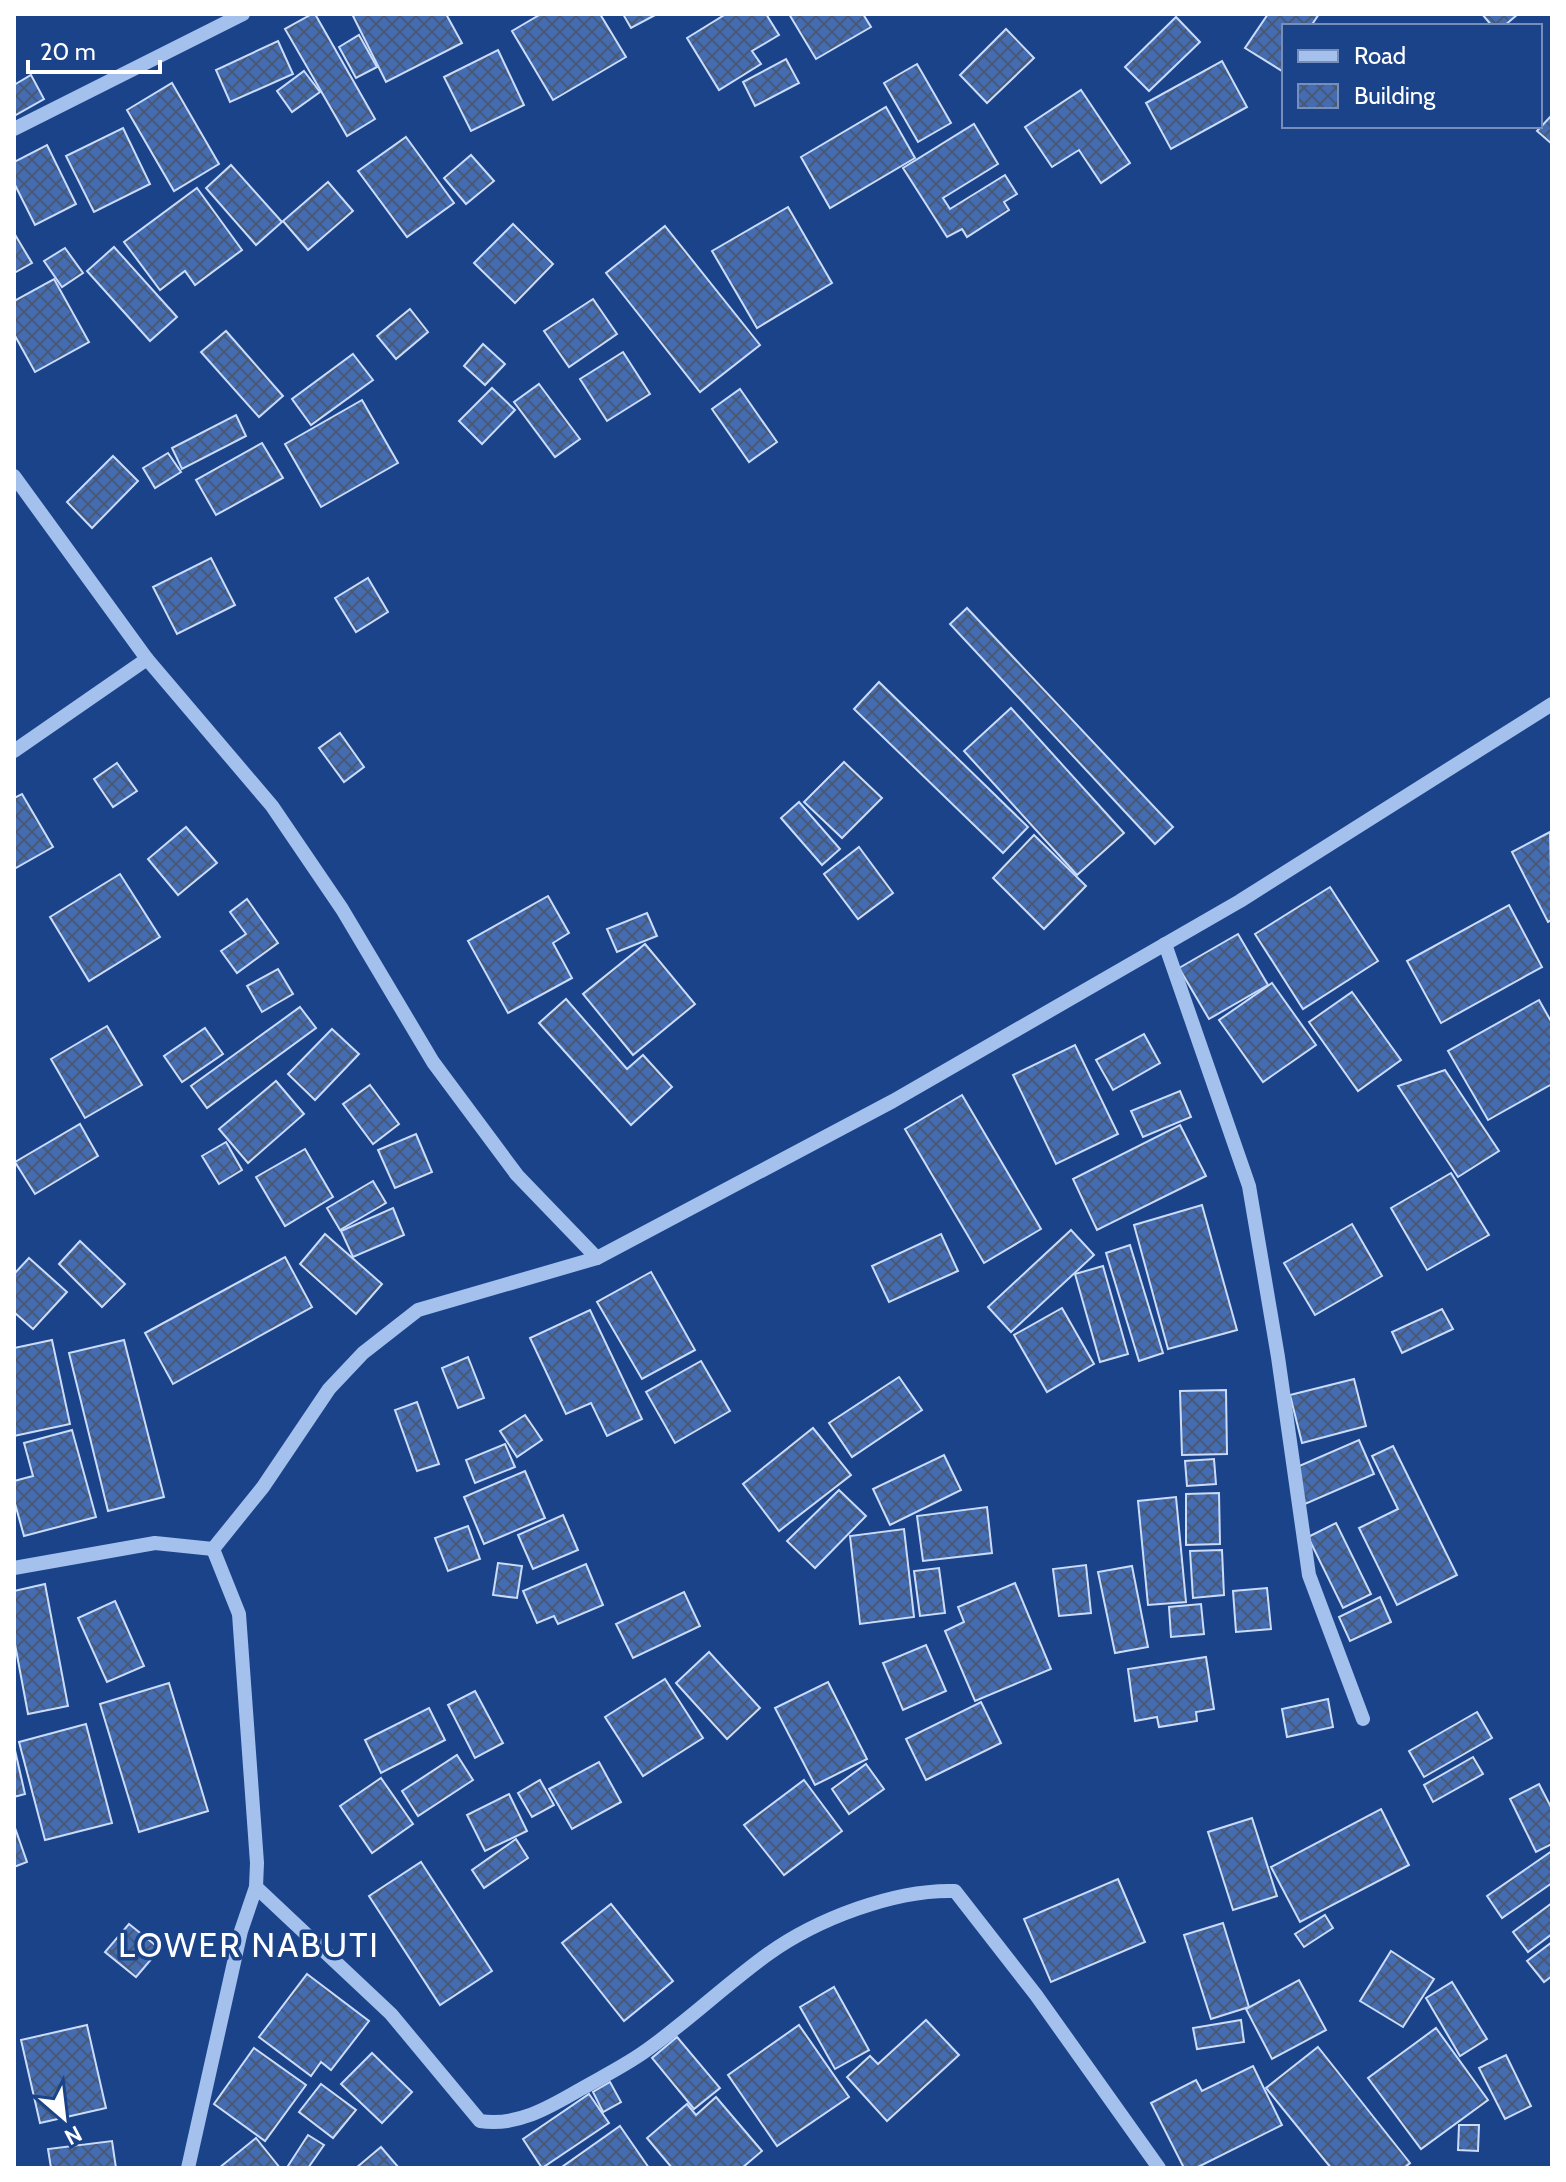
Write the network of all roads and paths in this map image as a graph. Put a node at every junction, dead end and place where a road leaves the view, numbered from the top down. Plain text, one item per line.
1 (243, 14) edge
2 (14, 129) edge
3 (14, 476) edge
4 (147, 659) junction
5 (1552, 704) edge
6 (14, 751) edge
7 (1165, 944) junction
8 (597, 1258) junction
9 (213, 1549) junction
10 (14, 1568) edge
11 (1363, 1719) dead end
12 (256, 1887) junction
13 (188, 2168) edge
14 (1159, 2168) edge

1 - 2 street
3 - 4 street
4 - 6 street
4 - 8 street
5 - 7 street
7 - 8 street
7 - 11 street
8 - 9 street
9 - 10 street
9 - 12 street
12 - 13 street
12 - 14 street

